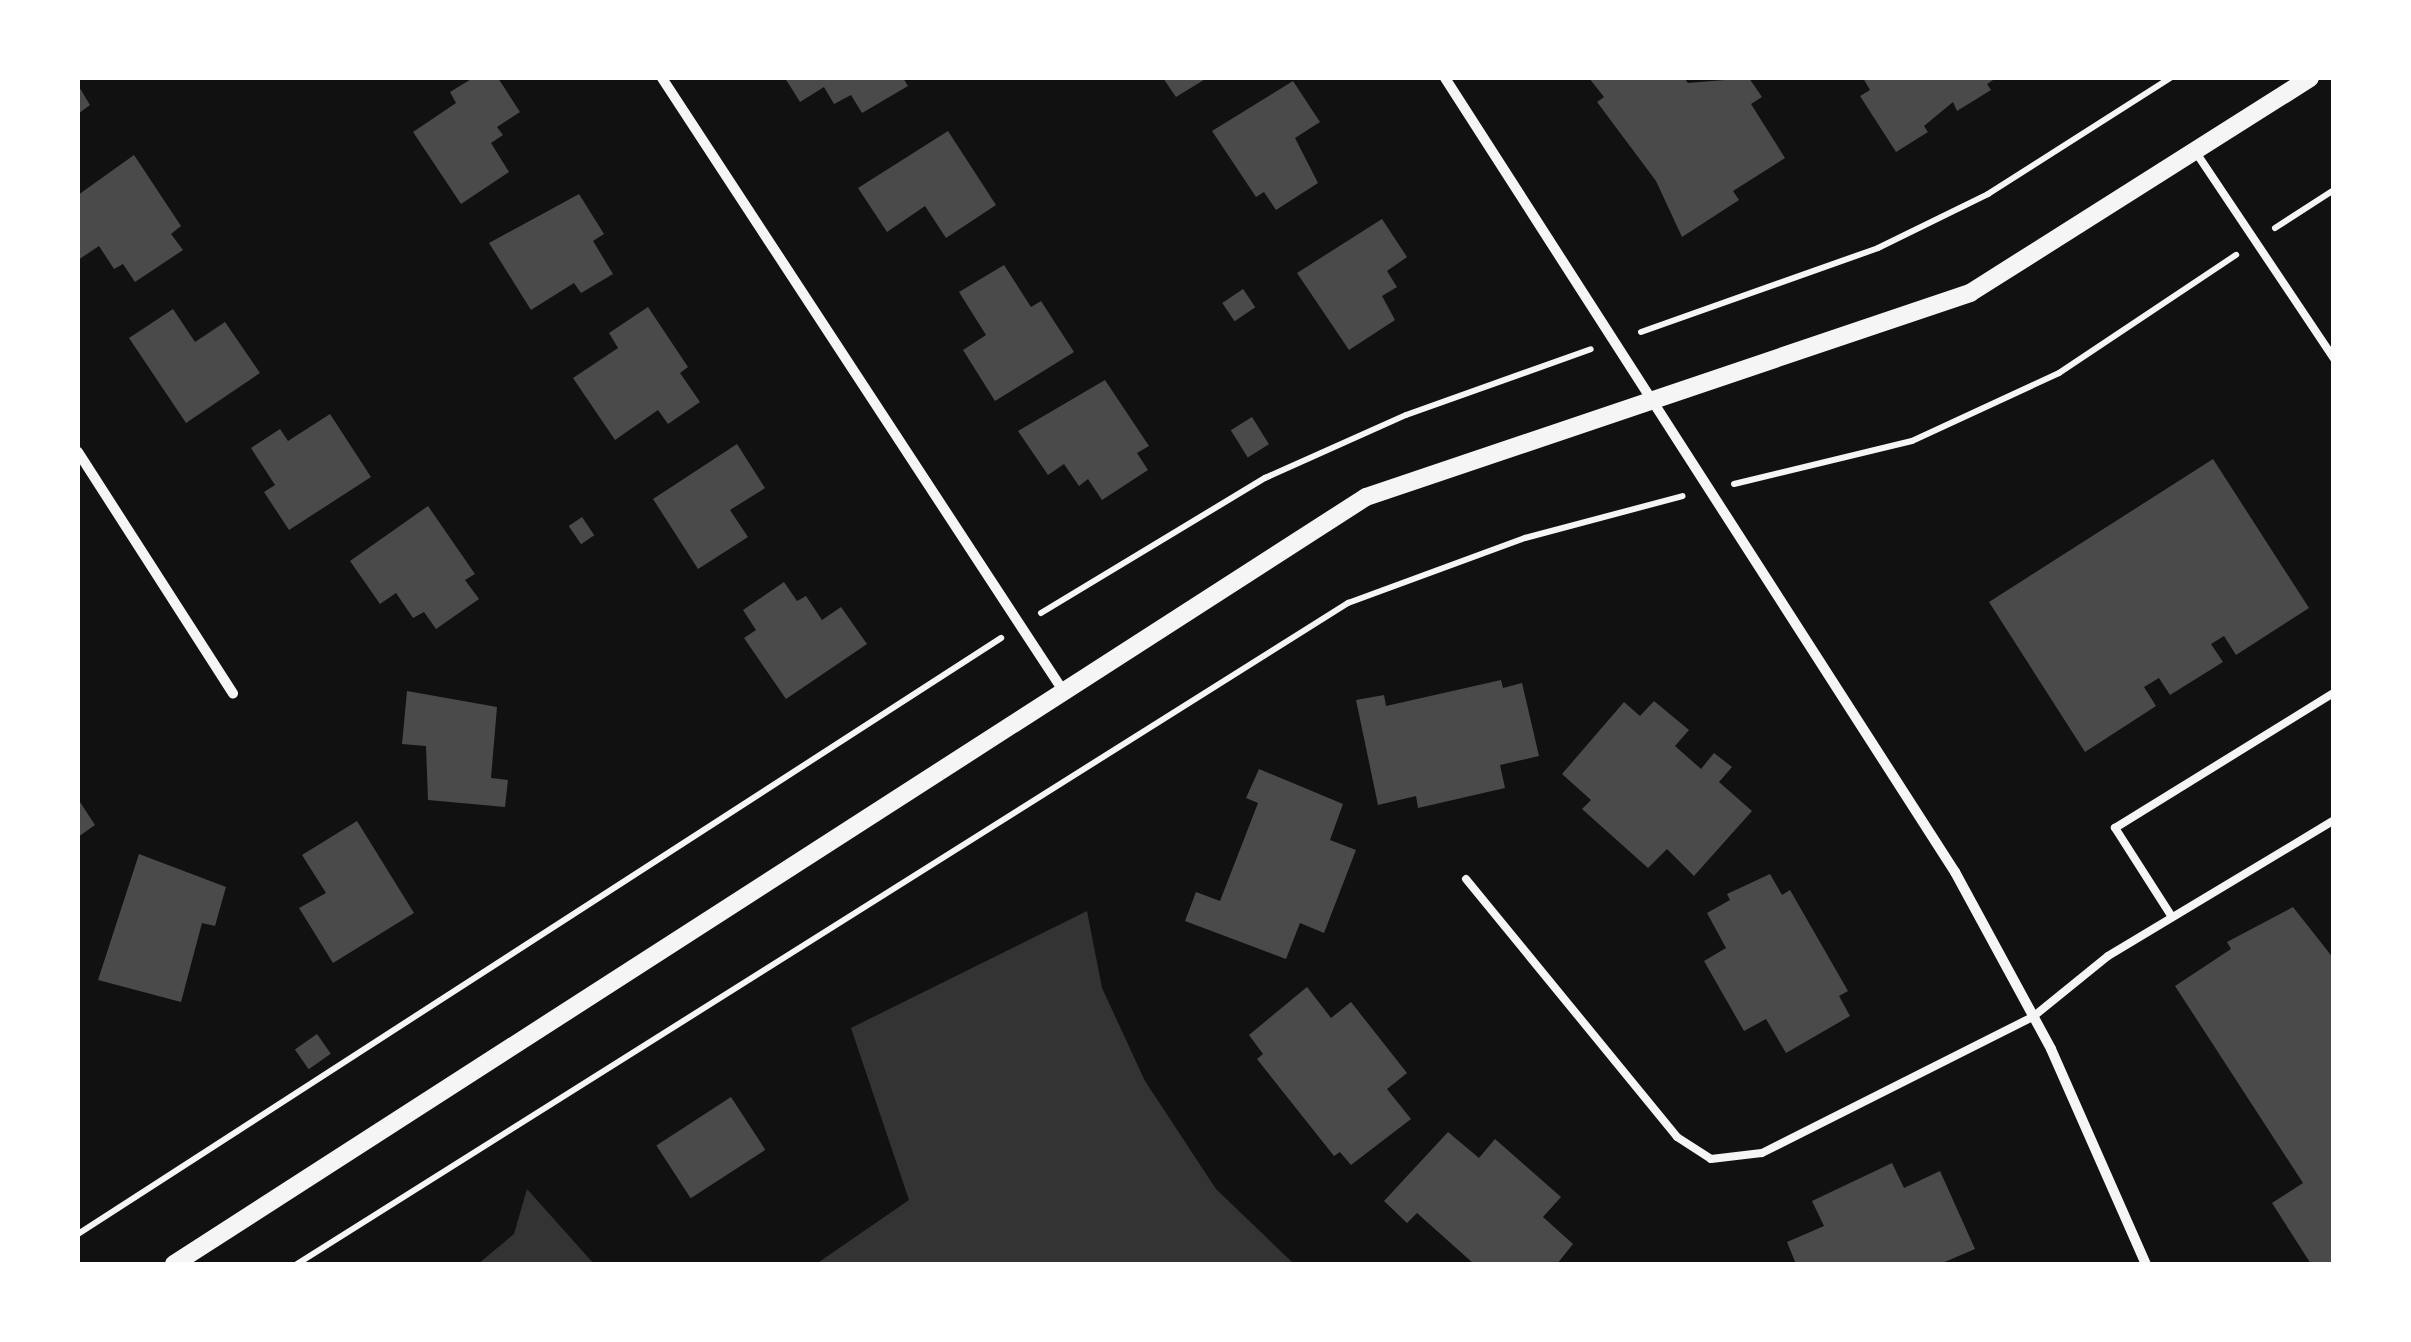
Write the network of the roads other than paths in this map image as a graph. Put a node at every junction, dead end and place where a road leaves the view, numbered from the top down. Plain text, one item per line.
1 (662, 78) edge
2 (1445, 78) edge
3 (2310, 78) edge
4 (2195, 151) junction
5 (2330, 344) edge
6 (2334, 359) edge
7 (1655, 400) junction
8 (78, 452) edge
9 (1064, 692) junction
10 (233, 693) dead end
11 (2334, 693) edge
12 (2332, 825) edge
13 (1466, 879) dead end
14 (2172, 917) junction
15 (2034, 1016) junction
16 (174, 1264) edge
17 (2146, 1264) edge

1 - 9 street
2 - 7 street
3 - 4 street
4 - 5 lane
4 - 7 street
5 - 6 lane
7 - 9 street
7 - 15 street
8 - 10 street
9 - 16 street
11 - 14 lane
12 - 14 lane
13 - 15 lane
14 - 15 lane
15 - 17 street

